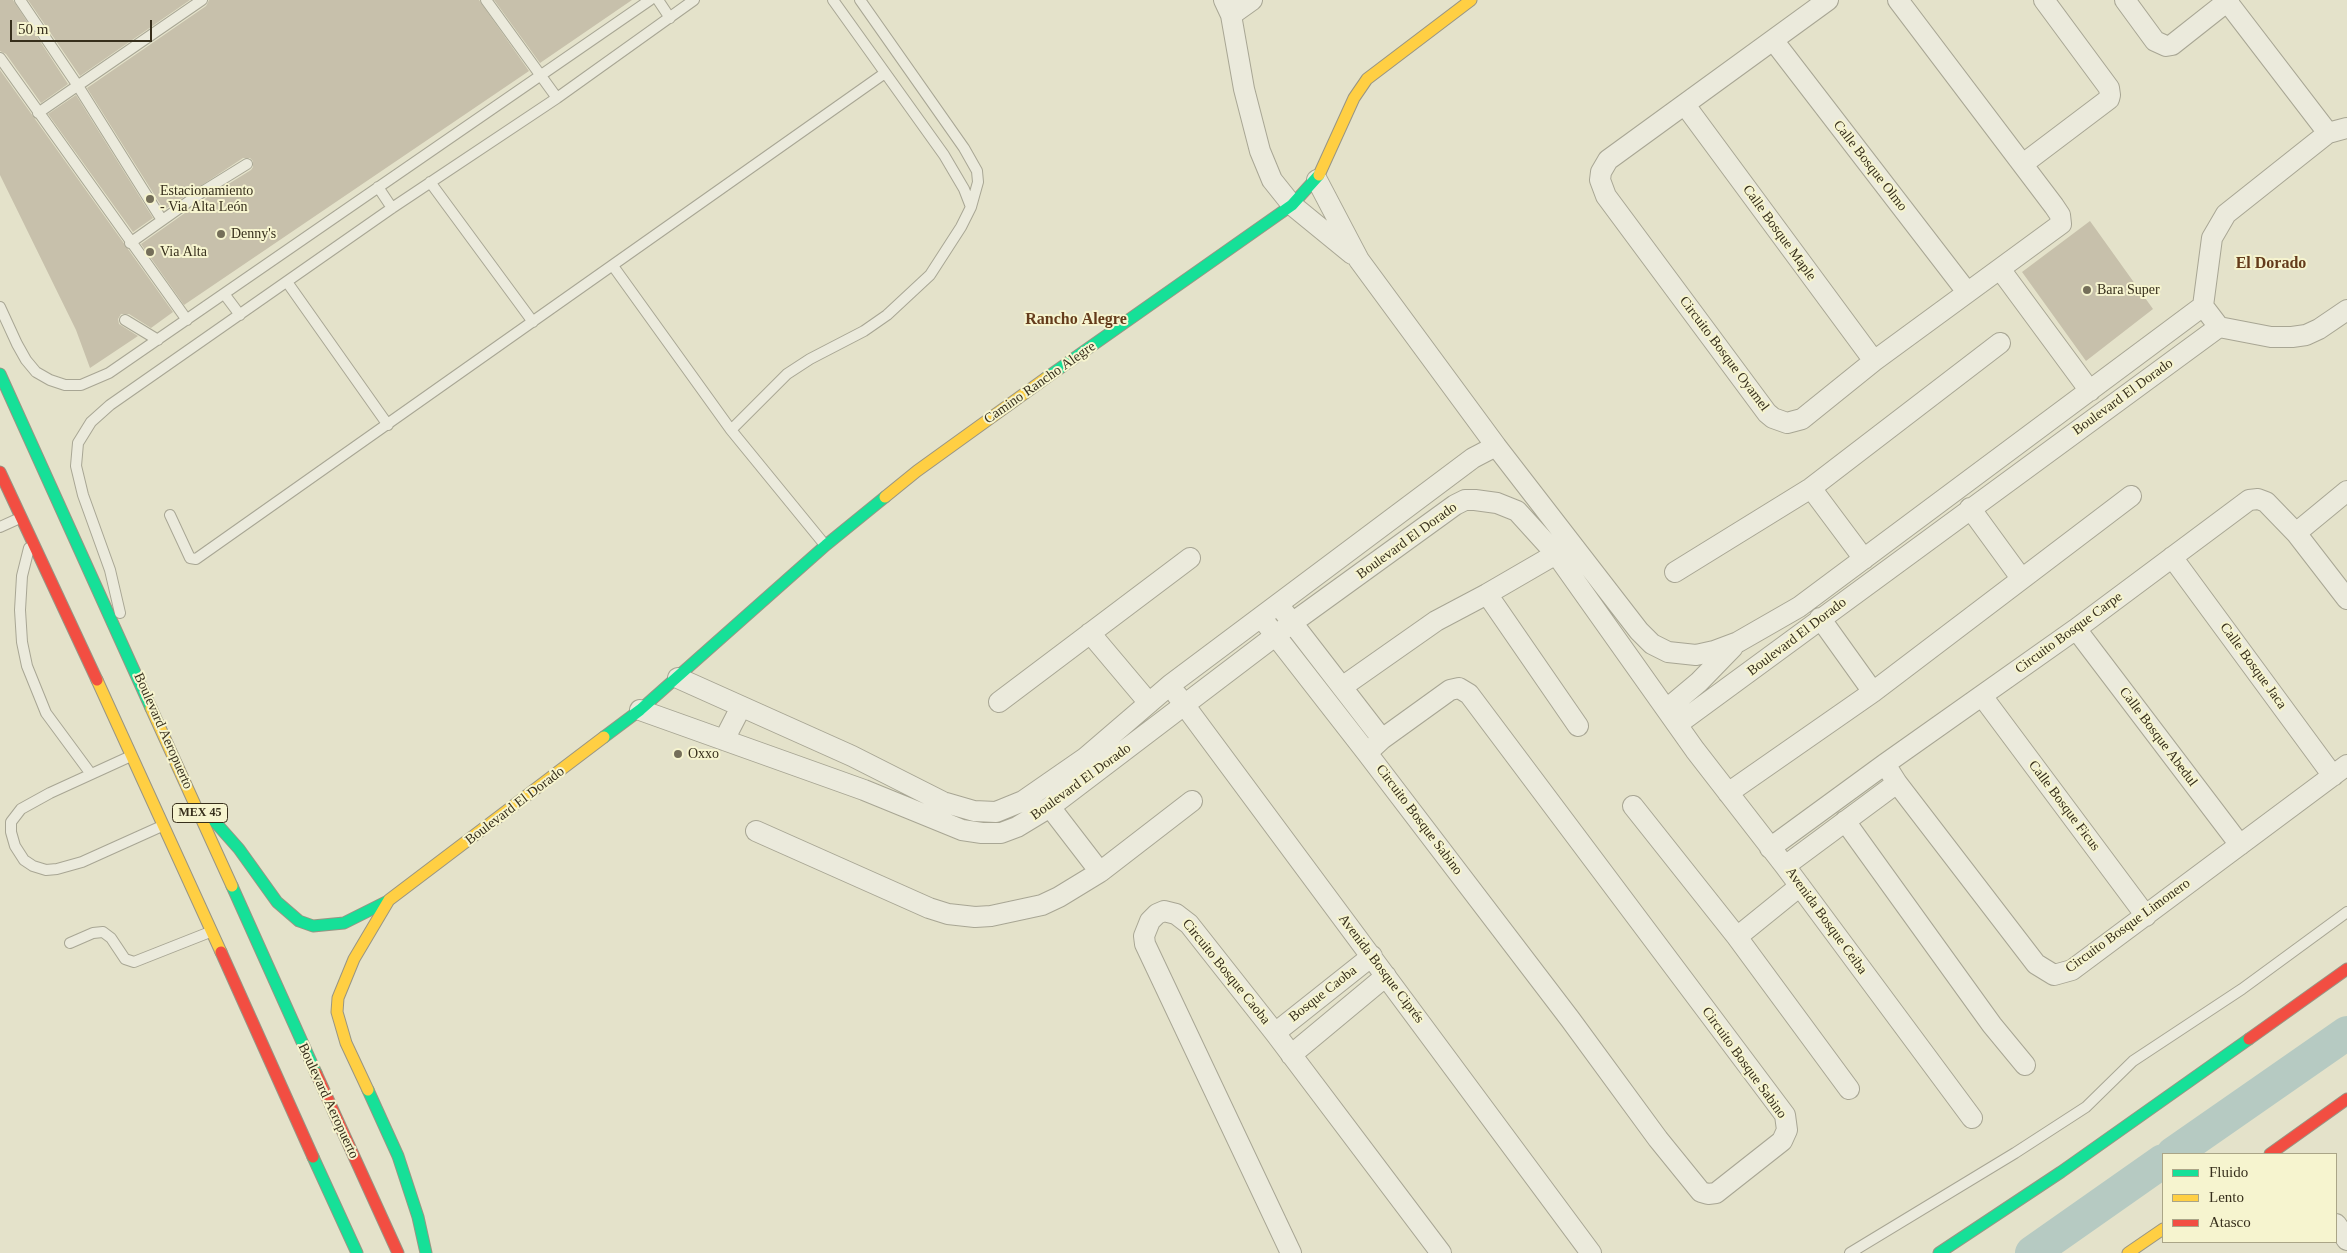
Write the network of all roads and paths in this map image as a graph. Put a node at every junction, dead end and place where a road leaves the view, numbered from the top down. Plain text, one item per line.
1 (20, 0) edge
2 (202, 0) edge
3 (486, 0) edge
4 (650, 0) edge
5 (658, 0) edge
6 (694, 0) edge
7 (834, 0) edge
8 (860, 0) edge
9 (1252, 0) edge
10 (1471, 0) edge
11 (1828, 0) edge
12 (1898, 0) edge
13 (2044, 0) edge
14 (2124, 0) edge
15 (2227, 0) edge
16 (1228, 7) edge
17 (670, 18) junction
18 (1773, 40) junction
19 (0, 58) edge
20 (885, 73) junction
21 (540, 77) junction
22 (78, 86) junction
23 (556, 98) junction
24 (1684, 105) junction
25 (38, 113) junction
26 (2337, 130) edge
27 (247, 164) dead end
28 (2023, 164) junction
29 (1317, 180) junction
30 (430, 182) junction
31 (378, 187) junction
32 (1292, 205) junction
33 (971, 207) junction
34 (392, 208) junction
35 (162, 220) junction
36 (130, 242) junction
37 (1359, 260) junction
38 (612, 266) junction
39 (2000, 269) junction
40 (287, 282) junction
41 (1967, 292) junction
42 (225, 294) junction
43 (2203, 306) junction
44 (0, 307) edge
45 (2347, 310) edge
46 (240, 315) junction
47 (125, 320) dead end
48 (187, 320) junction
49 (533, 322) junction
50 (2219, 327) junction
51 (158, 340) junction
52 (2000, 344) dead end
53 (1874, 361) junction
54 (0, 374) edge
55 (2090, 391) junction
56 (388, 425) junction
57 (731, 430) junction
58 (1496, 446) junction
59 (0, 472) edge
60 (1810, 488) junction
61 (2347, 491) edge
62 (2131, 496) dead end
63 (1970, 508) junction
64 (170, 515) dead end
65 (21, 518) junction
66 (0, 527) edge
67 (2296, 533) junction
68 (31, 539) junction
69 (826, 546) junction
70 (1556, 554) junction
71 (2172, 557) junction
72 (1190, 558) dead end
73 (1864, 559) junction
74 (1675, 572) dead end
75 (2021, 578) junction
76 (1488, 594) junction
77 (2347, 599) edge
78 (1277, 604) junction
79 (1261, 617) junction
80 (1820, 618) junction
81 (1292, 623) junction
82 (2076, 629) junction
83 (1090, 634) junction
84 (1277, 636) junction
85 (1738, 642) junction
86 (129, 656) junction
87 (678, 678) junction
88 (1170, 685) junction
89 (1342, 687) junction
90 (1872, 692) junction
91 (1982, 696) junction
92 (999, 702) dead end
93 (1149, 703) junction
94 (1185, 704) junction
95 (741, 707) junction
96 (640, 710) junction
97 (1673, 716) junction
98 (1578, 726) dead end
99 (724, 740) junction
100 (1375, 746) junction
101 (132, 756) junction
102 (852, 756) junction
103 (1885, 764) junction
104 (2340, 770) edge
105 (91, 774) junction
106 (841, 782) junction
107 (1897, 783) junction
108 (1728, 793) junction
109 (194, 800) junction
110 (1192, 801) dead end
111 (1633, 806) dead end
112 (1050, 807) junction
113 (1845, 821) junction
114 (162, 826) junction
115 (756, 831) dead end
116 (2240, 845) junction
117 (1770, 848) junction
118 (1785, 866) junction
119 (1100, 872) junction
120 (1800, 886) junction
121 (389, 900) junction
122 (2347, 912) edge
123 (2146, 916) junction
124 (211, 932) junction
125 (1737, 937) junction
126 (70, 944) dead end
127 (1372, 956) junction
128 (2347, 969) edge
129 (1386, 976) junction
130 (1275, 1033) junction
131 (1291, 1055) junction
132 (2025, 1065) dead end
133 (1849, 1089) dead end
134 (2347, 1099) edge
135 (1972, 1118) dead end
136 (2279, 1152) edge
137 (2337, 1225) edge
138 (2162, 1230) edge
139 (2347, 1240) edge
140 (357, 1253) edge
141 (398, 1253) edge
142 (426, 1253) edge
143 (1291, 1253) edge
144 (1441, 1253) edge
145 (1591, 1253) edge
146 (1850, 1253) edge
147 (1939, 1253) edge
148 (2128, 1253) edge

1 - 22 lane
2 - 22 lane
3 - 21 lane
4 - 21 lane
5 - 17 lane
6 - 17 lane
7 - 20 lane
8 - 33 lane
9 - 16 street
10 - 29 main road, Camino Rancho Alegre
11 - 18 street, Circuito Bosque Oyamel
12 - 28 street, Circuito Bosque Oyamel
13 - 28 street
14 - 15 street
15 - 26 street
16 - 32 street, Boulevard El Dorado
17 - 23 lane
18 - 24 street, Circuito Bosque Oyamel
18 - 41 street, Calle Bosque Olmo
19 - 25 lane
20 - 33 lane
20 - 38 lane
21 - 23 lane
21 - 31 lane
22 - 25 lane
22 - 35 lane
23 - 30 lane
24 - 53 street, Calle Bosque Maple
24 - 53 street, Circuito Bosque Oyamel
25 - 36 lane
26 - 43 street
27 - 35 lane
28 - 39 street, Circuito Bosque Oyamel
29 - 32 main road, Camino Rancho Alegre
29 - 37 street, Boulevard El Dorado
30 - 34 lane
30 - 49 lane
31 - 34 lane
31 - 42 lane
32 - 37 street, Boulevard El Dorado
32 - 69 main road, Camino Rancho Alegre
33 - 57 lane
34 - 40 lane
35 - 36 lane
36 - 48 lane
37 - 58 street, Boulevard El Dorado
38 - 49 lane
38 - 57 lane
39 - 41 street, Circuito Bosque Oyamel
39 - 55 street
40 - 46 lane
40 - 56 lane
41 - 53 street, Circuito Bosque Oyamel
42 - 46 lane
42 - 48 lane
43 - 50 street
43 - 55 street, Boulevard El Dorado
44 - 51 lane
45 - 50 street
46 - 86 lane
47 - 51 lane
48 - 51 lane
49 - 56 lane
50 - 63 street, Boulevard El Dorado
52 - 60 street
54 - 86 main road, Boulevard Aeropuerto / MEX 45
55 - 73 street, Boulevard El Dorado
56 - 64 lane
57 - 69 lane
58 - 78 street, Boulevard El Dorado
58 - 85 street, Boulevard El Dorado
59 - 65 main road, MEX 45
60 - 73 street
60 - 74 street
61 - 67 street
62 - 75 street
63 - 75 street
63 - 80 street, Boulevard El Dorado
65 - 66 lane
65 - 68 main road, MEX 45
67 - 71 street, Circuito Bosque Carpe
67 - 77 street, Circuito Bosque Carpe
68 - 101 main road, MEX 45
68 - 105 lane
69 - 87 main road, Camino Rancho Alegre
70 - 76 street
70 - 81 street, Boulevard El Dorado
70 - 97 street, Boulevard El Dorado
71 - 82 street, Circuito Bosque Carpe
71 - 104 street, Calle Bosque Jaca
72 - 83 street
73 - 85 street, Boulevard El Dorado
75 - 90 street
76 - 89 street
76 - 98 street
78 - 79 street, Boulevard El Dorado
78 - 81 street, Circuito Bosque Sabino
79 - 84 street, Circuito Bosque Sabino
79 - 88 street, Boulevard El Dorado
80 - 90 street
80 - 97 street, Boulevard El Dorado
81 - 84 street, Boulevard El Dorado
81 - 89 street, Circuito Bosque Sabino
82 - 91 street, Circuito Bosque Carpe
82 - 116 street, Calle Bosque Abedul
83 - 92 street
83 - 93 street
84 - 94 street, Boulevard El Dorado
84 - 100 street, Circuito Bosque Sabino
85 - 97 street
86 - 109 main road, Boulevard Aeropuerto / MEX 45
87 - 95 street, Boulevard El Dorado
87 - 96 main road, Boulevard El Dorado
88 - 93 street, Boulevard El Dorado
88 - 94 street, Avenida Bosque Ciprés
89 - 100 street, Circuito Bosque Sabino
90 - 108 street
91 - 103 street, Circuito Bosque Carpe
91 - 123 street, Calle Bosque Ficus
93 - 102 street, Boulevard El Dorado
94 - 112 street, Boulevard El Dorado
94 - 127 street, Avenida Bosque Ciprés
95 - 99 street
95 - 102 street, Boulevard El Dorado
96 - 99 street, Boulevard El Dorado
96 - 121 main road, Boulevard El Dorado
97 - 108 street, Avenida Bosque Ceiba
99 - 106 street, Boulevard El Dorado
100 - 100 street, Circuito Bosque Sabino
101 - 105 lane
101 - 114 main road, MEX 45
102 - 106 street
103 - 107 street, Circuito Bosque Limonero
103 - 117 street, Circuito Bosque Carpe
104 - 116 street, Circuito Bosque Limonero
105 - 114 lane
106 - 112 street, Boulevard El Dorado
107 - 113 street
107 - 123 street, Circuito Bosque Limonero
108 - 117 street, Avenida Bosque Ceiba
109 - 121 main road
109 - 141 main road, Boulevard Aeropuerto / MEX 45
110 - 119 street
111 - 125 street
112 - 119 street
113 - 118 street
113 - 132 street
114 - 124 main road, MEX 45
115 - 119 street
116 - 123 street, Circuito Bosque Limonero
117 - 118 street, Avenida Bosque Ceiba
118 - 120 street, Avenida Bosque Ceiba
120 - 125 street
120 - 135 street, Avenida Bosque Ceiba
121 - 142 main road
122 - 146 lane
124 - 126 lane
124 - 140 main road, MEX 45
125 - 133 street
127 - 129 street, Avenida Bosque Ciprés
127 - 130 street, Bosque Caoba
128 - 147 main road
129 - 131 street, Bosque Caoba
129 - 145 street, Avenida Bosque Ciprés
130 - 131 street, Circuito Bosque Caoba
130 - 143 street, Circuito Bosque Caoba
131 - 144 street, Circuito Bosque Caoba
134 - 136 main road
137 - 139 street
138 - 148 main road

